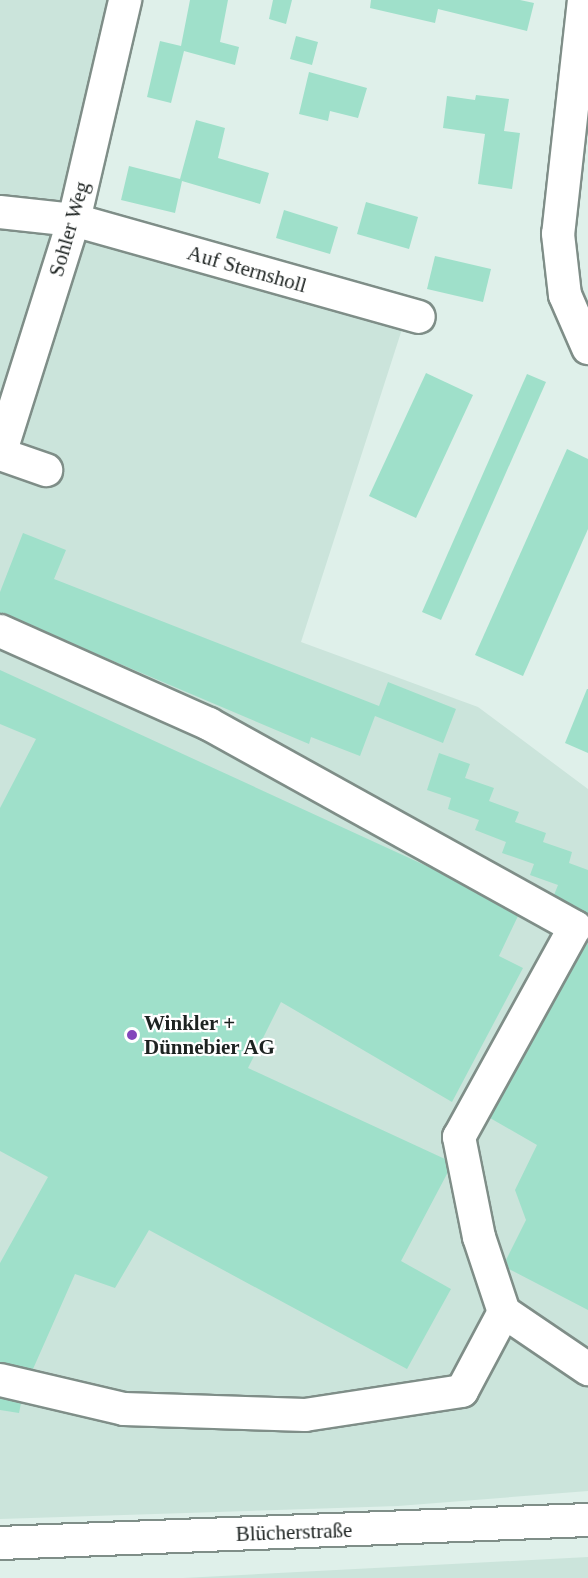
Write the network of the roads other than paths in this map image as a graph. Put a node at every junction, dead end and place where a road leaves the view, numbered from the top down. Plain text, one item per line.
1 (125, 0) edge
2 (584, 0) edge
3 (0, 212) edge
4 (74, 220) junction
5 (419, 317) dead end
6 (588, 348) edge
7 (0, 454) edge
8 (46, 470) dead end
9 (0, 631) edge
10 (504, 1312) junction
11 (588, 1369) edge
12 (0, 1380) edge
13 (588, 1520) edge
14 (0, 1543) edge

1 - 4 street, Sohler Weg
2 - 6 street
3 - 4 street, Auf Sternsholl
4 - 5 street, Auf Sternsholl
4 - 7 street, Sohler Weg
7 - 8 street
9 - 10 street
10 - 11 street
10 - 12 street
13 - 14 street, Blücherstraße

